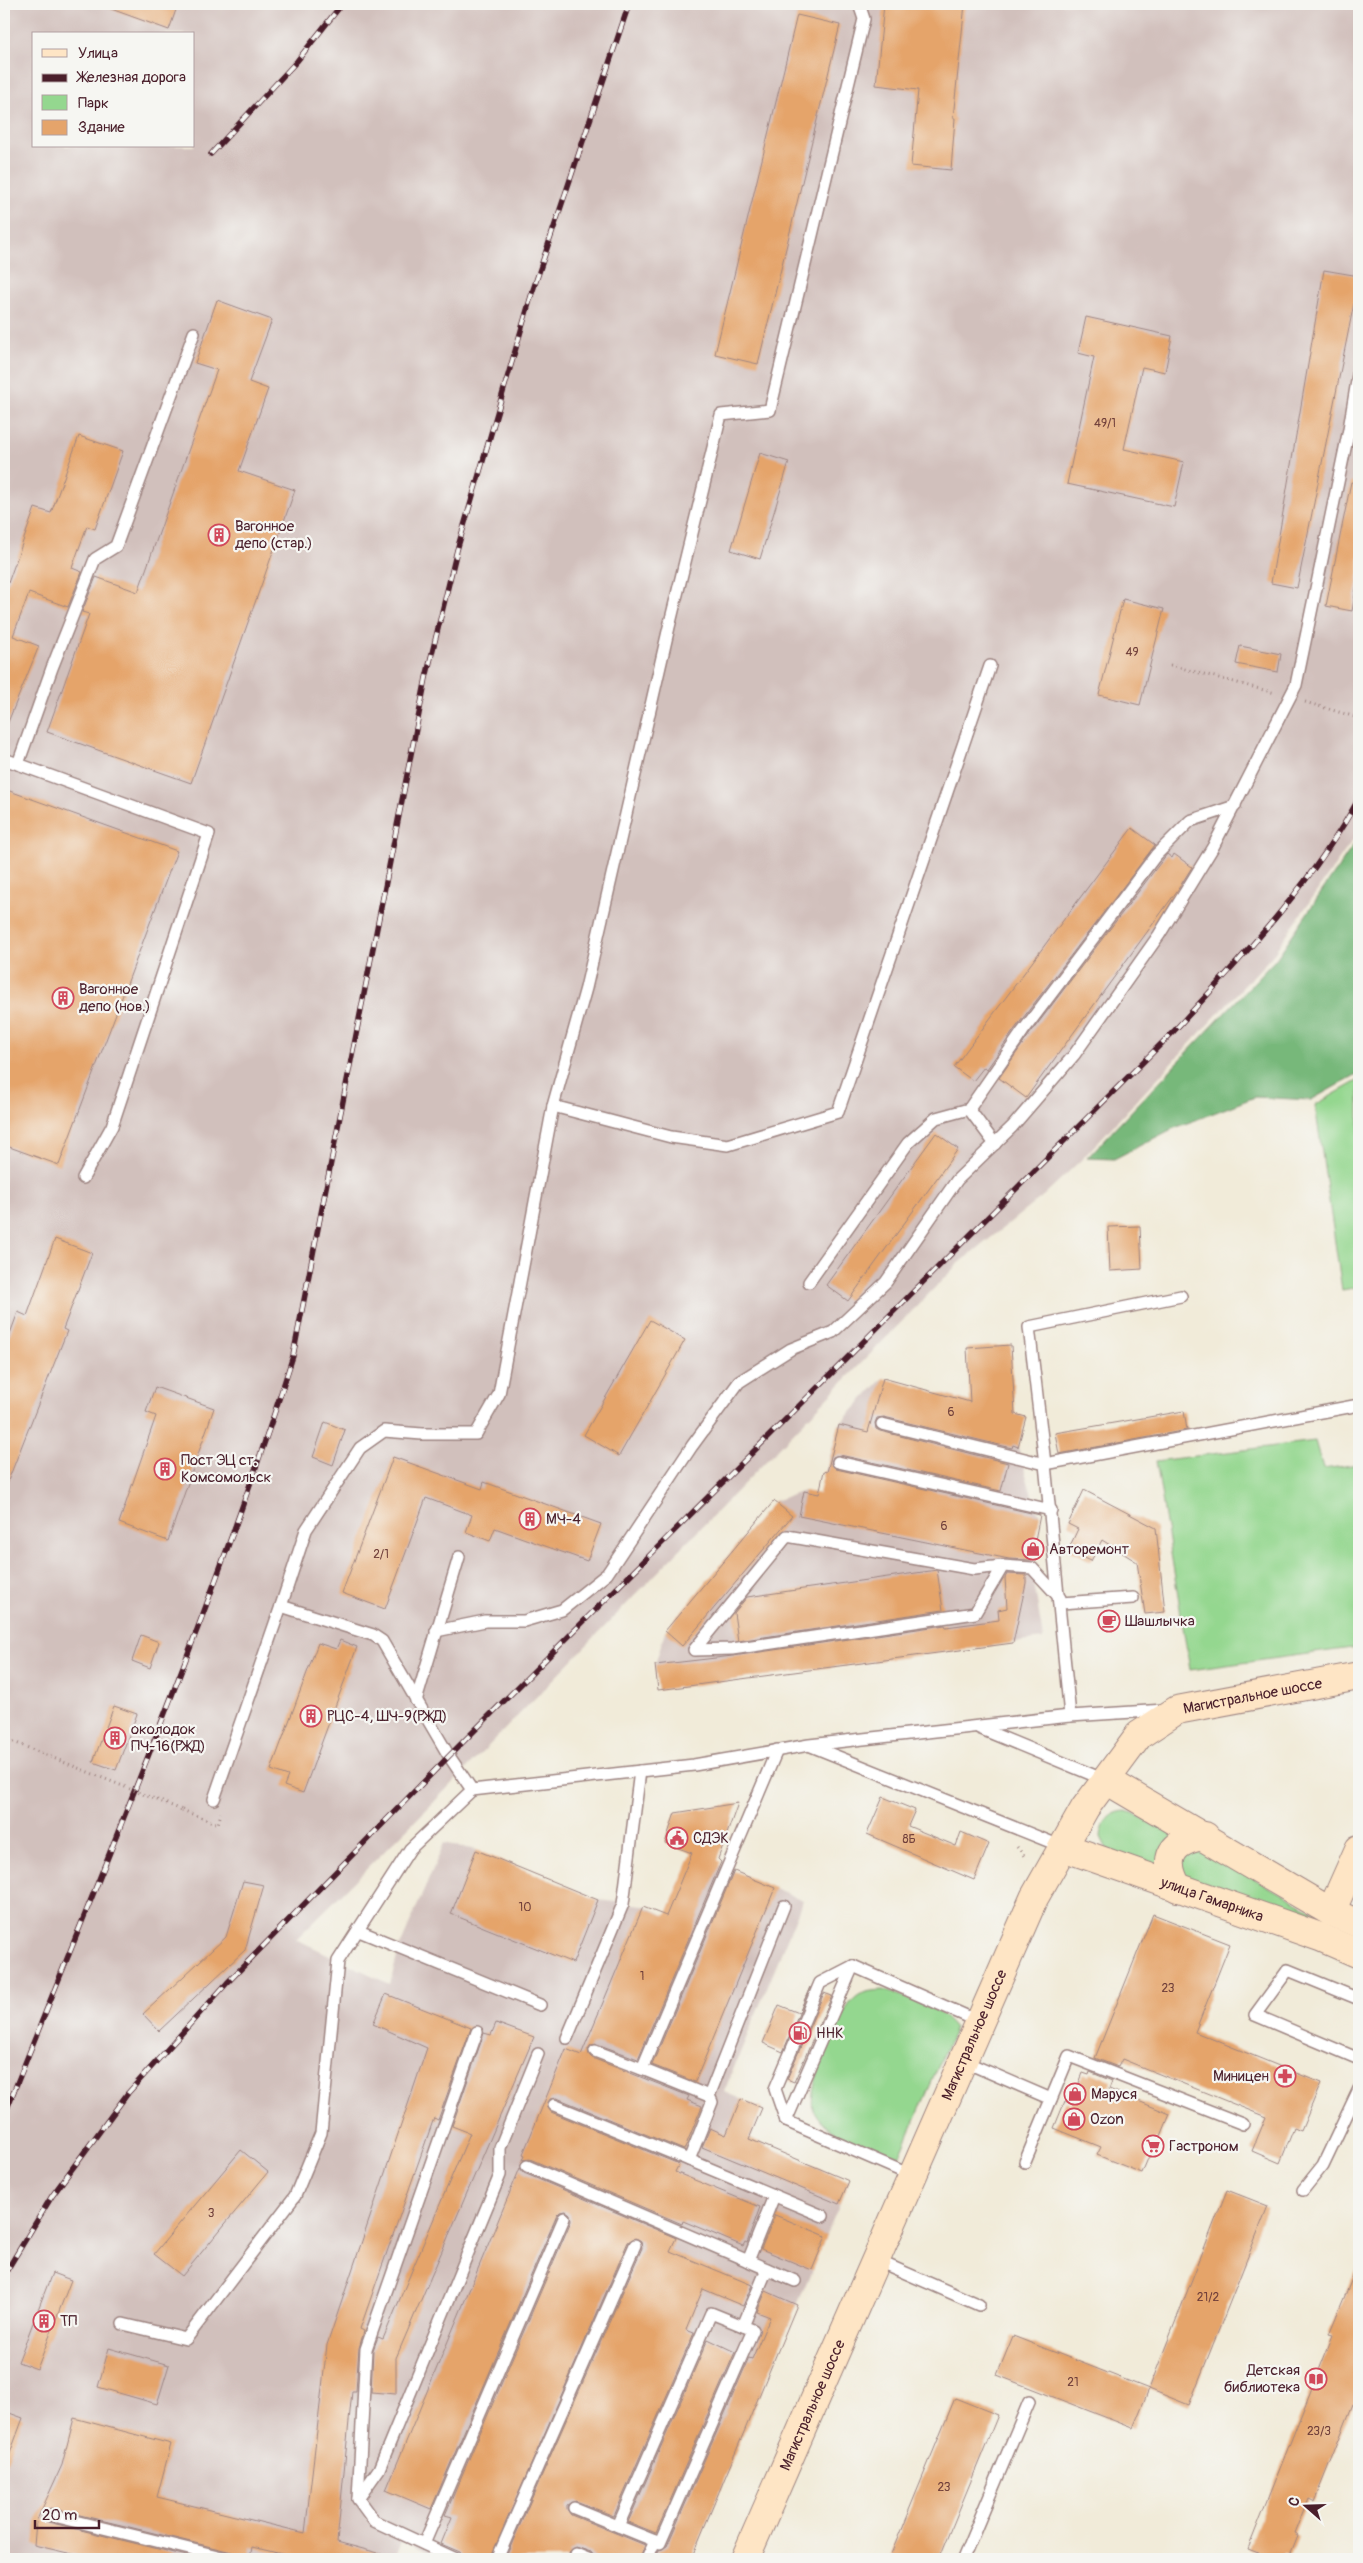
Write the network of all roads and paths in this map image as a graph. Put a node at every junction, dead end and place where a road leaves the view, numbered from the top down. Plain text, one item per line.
1 (859, 4) edge
2 (194, 333) dead end
3 (1359, 369) edge
4 (1170, 665) dead end
5 (990, 666) dead end
6 (1290, 697) junction
7 (1359, 718) edge
8 (4, 758) edge
9 (18, 764) junction
10 (1234, 806) junction
11 (553, 1106) junction
12 (969, 1109) junction
13 (995, 1144) junction
14 (83, 1178) dead end
15 (808, 1282) dead end
16 (1181, 1296) dead end
17 (1359, 1404) edge
18 (882, 1424) dead end
19 (838, 1462) dead end
20 (1045, 1464) junction
21 (1051, 1510) junction
22 (459, 1557) dead end
23 (1003, 1566) junction
24 (1133, 1598) dead end
25 (1060, 1601) junction
26 (281, 1606) junction
27 (436, 1630) junction
28 (1359, 1676) edge
29 (416, 1701) junction
30 (1177, 1710) junction
31 (1070, 1716) junction
32 (977, 1728) junction
33 (4, 1738) edge
34 (809, 1745) junction
35 (777, 1750) junction
36 (640, 1771) junction
37 (1106, 1780) junction
38 (472, 1790) junction
39 (214, 1799) dead end
40 (218, 1824) dead end
41 (1205, 1836) junction
42 (1063, 1847) junction
43 (1359, 1849) edge
44 (1178, 1888) junction
45 (784, 1906) dead end
46 (1331, 1912) junction
47 (1359, 1924) edge
48 (359, 1931) junction
49 (1359, 1954) edge
50 (853, 1966) junction
51 (1359, 1999) edge
52 (540, 2005) dead end
53 (980, 2022) junction
54 (477, 2032) dead end
55 (567, 2038) dead end
56 (595, 2051) dead end
57 (538, 2054) dead end
58 (1359, 2059) edge
59 (963, 2061) junction
60 (642, 2069) junction
61 (1359, 2089) edge
62 (709, 2096) junction
63 (1051, 2099) junction
64 (554, 2105) dead end
65 (786, 2121) junction
66 (1243, 2124) dead end
67 (688, 2160) junction
68 (1025, 2162) dead end
69 (527, 2166) dead end
70 (913, 2176) junction
71 (1303, 2190) dead end
72 (774, 2196) junction
73 (823, 2216) dead end
74 (564, 2218) dead end
75 (634, 2245) dead end
76 (748, 2260) junction
77 (876, 2260) junction
78 (767, 2269) junction
79 (795, 2281) dead end
80 (979, 2305) dead end
81 (123, 2324) dead end
82 (743, 2326) junction
83 (1029, 2402) dead end
84 (358, 2499) junction
85 (574, 2508) dead end
86 (50, 2515) dead end
87 (618, 2526) junction
88 (655, 2541) junction
89 (424, 2544) junction
90 (576, 2554) dead end
91 (230, 2559) edge
92 (456, 2559) edge
93 (497, 2559) edge
94 (588, 2559) edge
95 (647, 2559) edge
96 (745, 2559) edge
97 (963, 2559) edge

1 - 11 lane
2 - 9 lane
3 - 6 lane
4 - 6 path
5 - 11 lane
6 - 7 path
6 - 10 lane
8 - 9 lane
9 - 14 lane
10 - 12 lane
10 - 13 lane
11 - 26 lane
12 - 13 lane
12 - 15 lane
13 - 27 lane
16 - 20 lane
17 - 20 lane
18 - 20 lane
19 - 21 lane
20 - 21 lane
21 - 25 lane
22 - 27 lane
23 - 23 lane
23 - 25 lane
24 - 25 lane
25 - 31 lane
26 - 29 lane
26 - 39 lane
27 - 29 lane
28 - 30 main road, Магистральное шоссе
29 - 38 lane
30 - 31 lane
30 - 37 main road, Магистральное шоссе
31 - 32 lane
32 - 34 lane
32 - 37 lane
33 - 40 path, bridge
34 - 35 lane
34 - 42 lane
35 - 36 lane
35 - 60 lane
36 - 38 lane
36 - 55 lane
37 - 41 main road
37 - 42 main road, Магистральное шоссе
38 - 48 lane
41 - 44 main road
41 - 46 main road
42 - 44 main road, улица Гамарника
42 - 53 main road, Магистральное шоссе
43 - 46 main road
44 - 49 main road, улица Гамарника
45 - 62 lane
46 - 47 main road
48 - 52 lane
48 - 81 lane
50 - 53 lane
50 - 65 lane
50 - 65 lane
51 - 58 lane
53 - 59 main road, Магистральное шоссе
54 - 84 lane
56 - 60 lane
57 - 84 lane
59 - 63 lane
59 - 70 main road, Магистральное шоссе
60 - 62 lane
61 - 71 lane
62 - 67 lane
63 - 66 lane
63 - 68 lane
64 - 67 lane
65 - 70 lane
67 - 72 lane
69 - 76 lane
70 - 77 main road, Магистральное шоссе
72 - 73 lane
72 - 76 lane
74 - 89 lane
75 - 93 lane
76 - 78 lane
77 - 80 lane
77 - 96 main road, Магистральное шоссе
78 - 79 lane
78 - 82 lane
82 - 87 lane
82 - 88 lane
83 - 97 lane
84 - 89 lane
85 - 87 lane
86 - 91 lane
87 - 88 lane
88 - 95 lane
89 - 92 lane
90 - 94 lane

